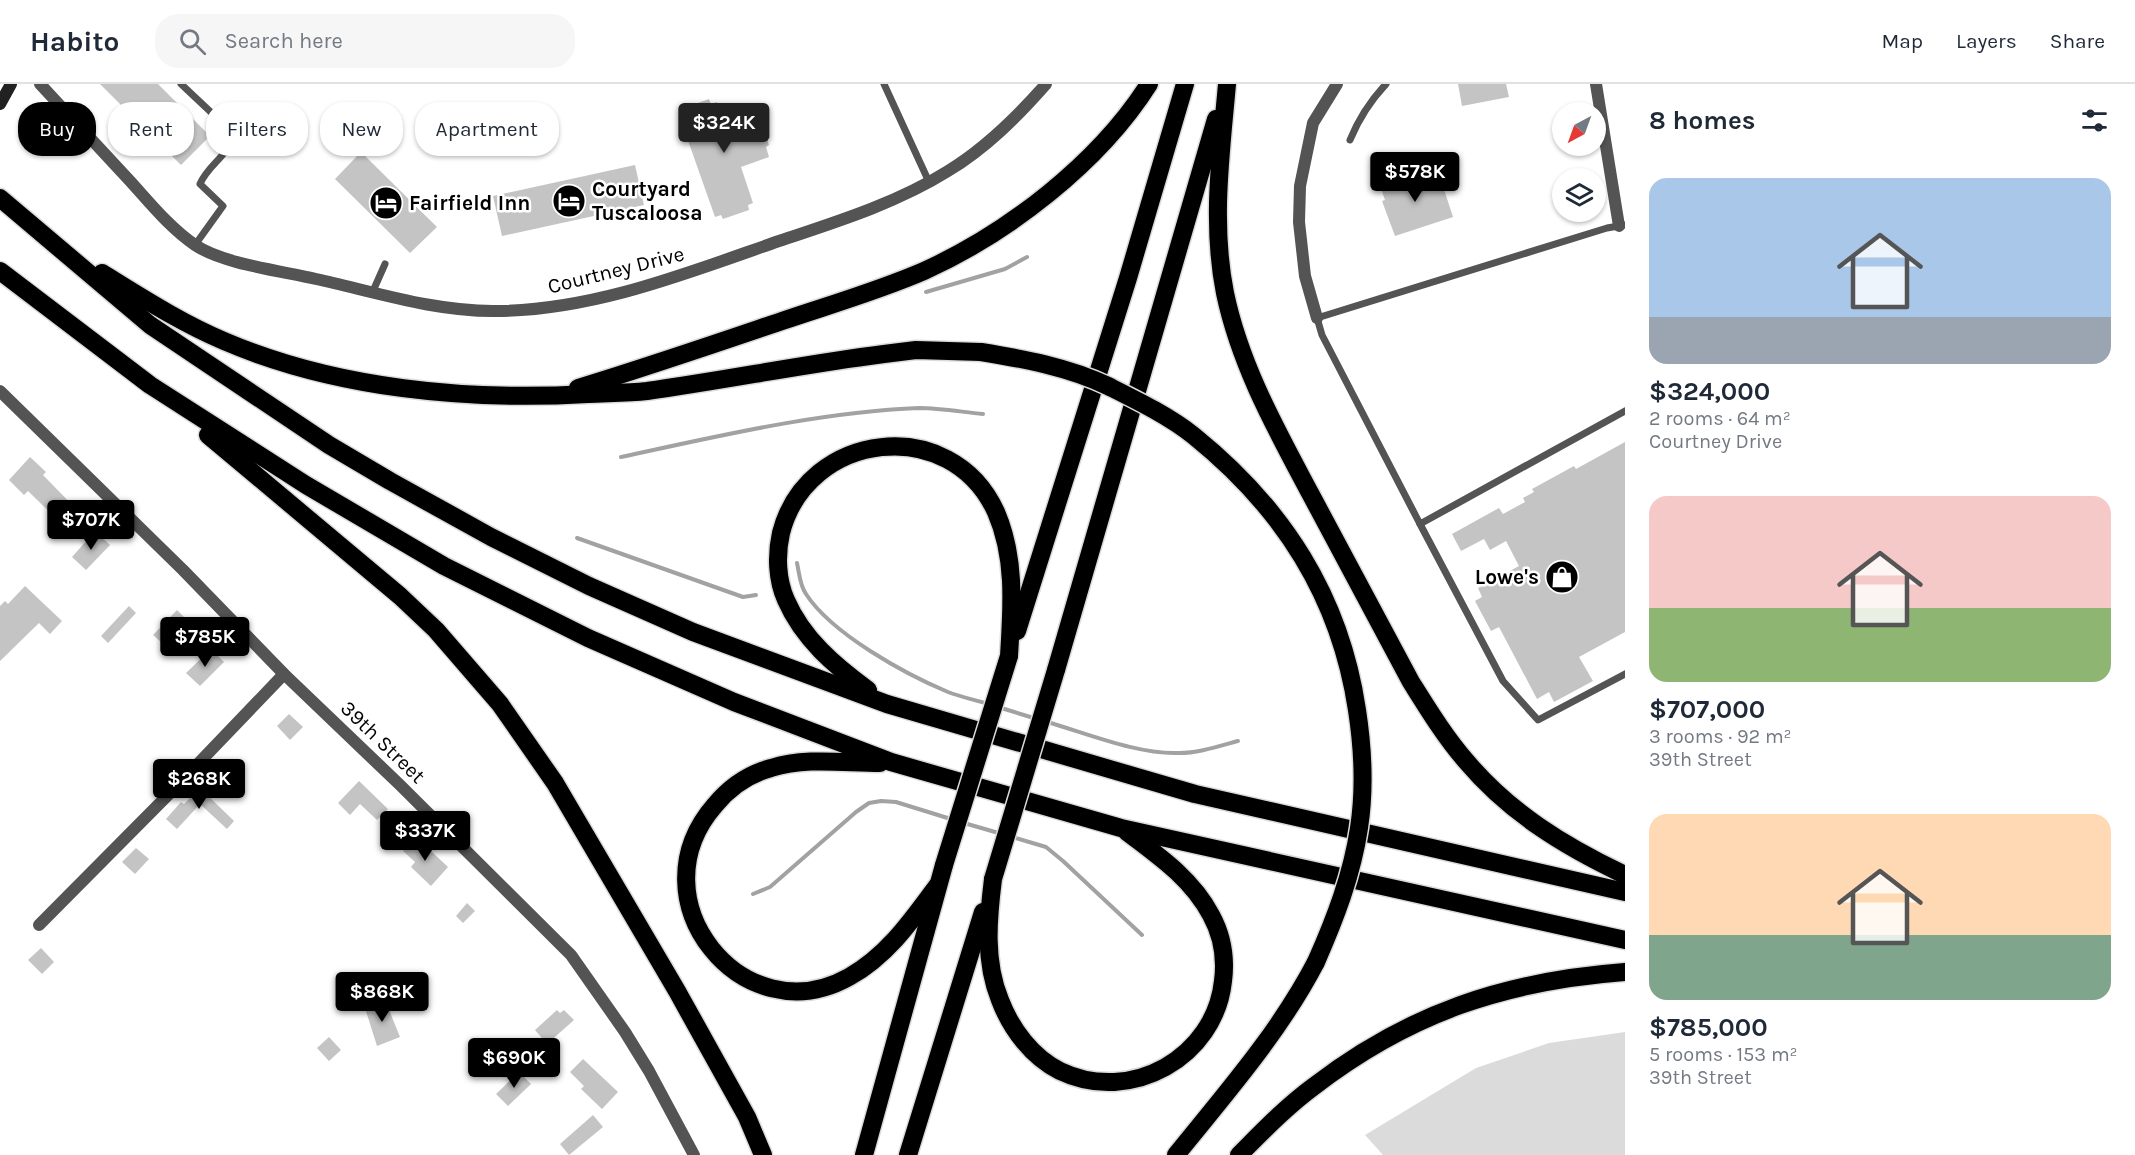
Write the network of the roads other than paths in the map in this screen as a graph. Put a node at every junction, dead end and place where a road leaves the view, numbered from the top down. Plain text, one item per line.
1 (11, 84) edge
2 (40, 84) edge
3 (181, 84) edge
4 (884, 84) edge
5 (1046, 84) edge
6 (1149, 84) edge
7 (1185, 84) edge
8 (1227, 84) edge
9 (1386, 84) edge
10 (1596, 84) edge
11 (1333, 86) edge
12 (0, 104) edge
13 (1350, 140) dead end
14 (929, 182) junction
15 (0, 198) edge
16 (1622, 226) edge
17 (41, 234) junction
18 (195, 245) junction
19 (385, 264) dead end
20 (0, 271) edge
21 (373, 291) junction
22 (1317, 318) junction
23 (150, 385) junction
24 (0, 391) edge
25 (547, 397) junction
26 (1625, 411) edge
27 (1420, 524) junction
28 (1009, 656) junction
29 (284, 674) junction
30 (1625, 674) edge
31 (887, 704) junction
32 (891, 762) junction
33 (1121, 828) junction
34 (1625, 875) edge
35 (993, 879) junction
36 (937, 886) junction
37 (1625, 891) edge
38 (39, 925) dead end
39 (1625, 940) edge
40 (1625, 972) edge
41 (694, 1155) edge
42 (763, 1155) edge
43 (864, 1155) edge
44 (908, 1155) edge
45 (1176, 1155) edge
46 (1239, 1155) edge

1 - 12 main road
2 - 18 street, Courtney Drive
3 - 18 lane
4 - 14 lane
5 - 14 street, Courtney Drive
6 - 25 highway
7 - 28 highway
8 - 34 highway
8 - 35 highway, bridge
9 - 13 lane
10 - 16 street
11 - 22 street
14 - 21 street, Courtney Drive
15 - 17 highway
16 - 22 lane
17 - 25 highway
17 - 31 highway
18 - 21 street, Courtney Drive
19 - 21 lane
20 - 23 highway
22 - 27 lane
23 - 32 highway
23 - 42 highway
24 - 29 street, 39th Street
25 - 45 highway, bridge
26 - 27 lane
27 - 30 lane
28 - 31 highway
28 - 36 highway, bridge
29 - 38 street
29 - 41 street, 39th Street
31 - 37 highway
32 - 33 highway
32 - 36 highway
33 - 35 highway
33 - 39 highway
35 - 44 highway
36 - 43 highway
40 - 46 highway

